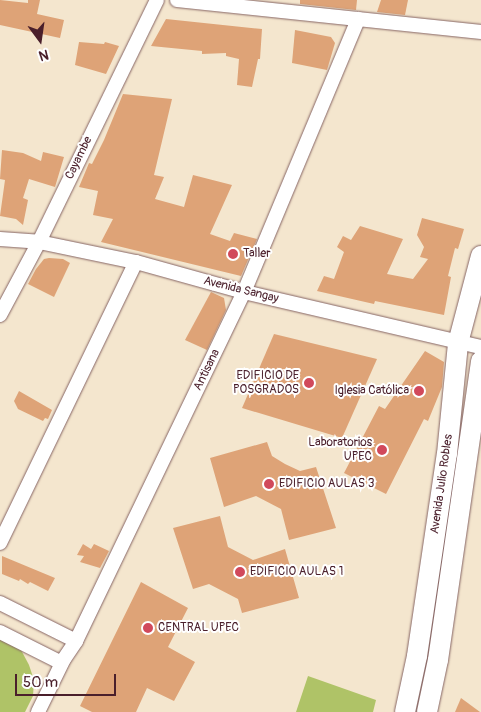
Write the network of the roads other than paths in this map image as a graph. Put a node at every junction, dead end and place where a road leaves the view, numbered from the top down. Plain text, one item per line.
1 (157, 0) edge
2 (177, 0) edge
3 (358, 19) junction
4 (481, 32) edge
5 (0, 239) edge
6 (39, 242) junction
7 (481, 256) edge
8 (136, 262) junction
9 (244, 292) junction
10 (0, 315) edge
11 (458, 342) junction
12 (481, 347) edge
13 (481, 361) edge
14 (0, 543) edge
15 (0, 603) edge
16 (0, 632) edge
17 (76, 641) junction
18 (62, 663) junction
19 (38, 712) edge
20 (405, 712) edge
21 (427, 712) edge

1 - 6 street, Cayambe
2 - 3 street
3 - 4 street
3 - 9 street, Antisana
5 - 6 street, Avenida Sangay
6 - 8 street, Avenida Sangay
6 - 10 street, Cayambe
7 - 11 main road, Avenida Julio Robles
8 - 9 street, Avenida Sangay
8 - 14 street
9 - 11 street, Avenida Sangay
9 - 17 street, Antisana
11 - 12 street, Avenida Sangay
11 - 20 main road, Avenida Julio Robles
13 - 21 main road, Avenida Julio Robles
15 - 17 street
16 - 18 street
17 - 18 street, Antisana
18 - 19 street, Antisana

